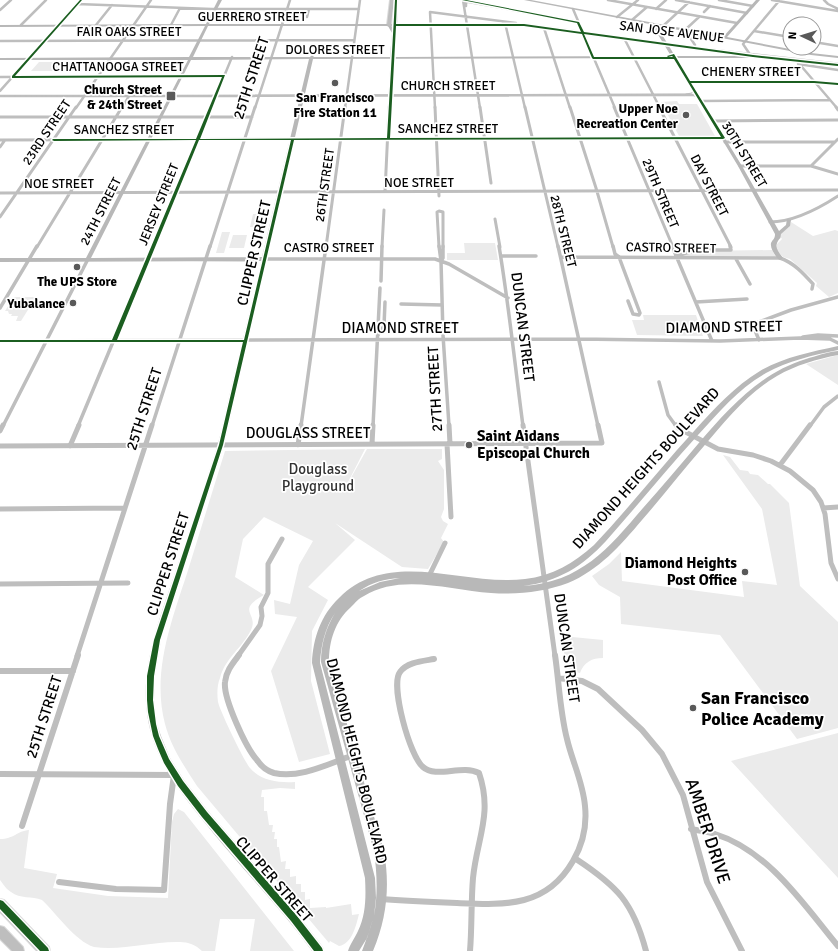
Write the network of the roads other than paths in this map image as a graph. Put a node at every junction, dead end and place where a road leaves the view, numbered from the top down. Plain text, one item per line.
1 (11, 0) edge
2 (46, 0) edge
3 (81, 0) edge
4 (151, 0) edge
5 (220, 0) edge
6 (290, 0) edge
7 (360, 0) edge
8 (392, 0) edge
9 (396, 0) edge
10 (463, 0) edge
11 (526, 0) edge
12 (608, 0) edge
13 (638, 0) edge
14 (666, 0) edge
15 (676, 0) edge
16 (719, 0) edge
17 (758, 0) edge
18 (772, 0) edge
19 (824, 0) edge
20 (780, 1) junction
21 (689, 2) junction
22 (77, 4) junction
23 (633, 4) junction
24 (112, 5) junction
25 (146, 6) junction
26 (465, 6) junction
27 (710, 6) junction
28 (753, 6) junction
29 (647, 7) junction
30 (180, 8) junction
31 (216, 9) junction
32 (287, 9) junction
33 (309, 9) junction
34 (359, 9) junction
35 (573, 9) junction
36 (656, 9) junction
37 (0, 10) edge
38 (838, 10) edge
39 (704, 12) dead end
40 (678, 13) junction
41 (747, 13) junction
42 (307, 17) dead end
43 (467, 17) junction
44 (617, 17) junction
45 (699, 17) junction
46 (632, 20) junction
47 (578, 22) junction
48 (516, 23) dead end
49 (431, 24) junction
50 (468, 24) junction
51 (504, 24) junction
52 (737, 24) junction
53 (21, 25) junction
54 (96, 25) junction
55 (133, 25) junction
56 (171, 25) junction
57 (207, 25) junction
58 (282, 25) junction
59 (357, 25) junction
60 (389, 25) junction
61 (395, 25) junction
62 (657, 25) junction
63 (0, 26) edge
64 (58, 26) junction
65 (663, 26) junction
66 (544, 28) junction
67 (685, 30) junction
68 (754, 31) junction
69 (393, 32) junction
70 (582, 32) junction
71 (782, 36) edge
72 (624, 38) junction
73 (724, 38) junction
74 (199, 40) junction
75 (277, 40) junction
76 (354, 40) junction
77 (0, 41) edge
78 (45, 41) junction
79 (122, 41) junction
80 (745, 42) junction
81 (665, 43) junction
82 (822, 43) edge
83 (695, 46) junction
84 (838, 46) edge
85 (782, 50) edge
86 (723, 51) junction
87 (749, 53) junction
88 (756, 53) junction
89 (742, 54) junction
90 (720, 55) junction
91 (822, 55) edge
92 (781, 56) joint
93 (792, 56) edge
94 (795, 56) edge
95 (352, 57) junction
96 (392, 57) junction
97 (433, 57) junction
98 (473, 57) junction
99 (513, 57) junction
100 (553, 57) junction
101 (593, 57) junction
102 (634, 57) junction
103 (673, 57) junction
104 (711, 57) junction
105 (766, 57) junction
106 (838, 57) edge
107 (0, 58) edge
108 (29, 58) junction
109 (110, 58) junction
110 (190, 58) junction
111 (231, 58) junction
112 (271, 58) junction
113 (312, 58) junction
114 (795, 60) junction
115 (838, 61) edge
116 (838, 65) edge
117 (838, 70) edge
118 (181, 76) junction
119 (224, 76) junction
120 (0, 77) edge
121 (13, 77) junction
122 (97, 77) junction
123 (689, 82) junction
124 (814, 82) junction
125 (838, 84) edge
126 (0, 91) edge
127 (390, 95) junction
128 (434, 95) junction
129 (478, 95) junction
130 (522, 95) junction
131 (566, 95) junction
132 (609, 95) junction
133 (653, 95) junction
134 (696, 95) junction
135 (0, 96) edge
136 (83, 96) junction
137 (171, 96) junction
138 (215, 96) junction
139 (259, 96) junction
140 (303, 96) junction
141 (347, 96) junction
142 (129, 97) junction
143 (830, 100) junction
144 (700, 101) junction
145 (838, 110) edge
146 (252, 116) junction
147 (0, 117) edge
148 (68, 117) junction
149 (117, 117) junction
150 (160, 117) junction
151 (207, 117) junction
152 (838, 120) edge
153 (712, 121) junction
154 (627, 138) junction
155 (675, 138) junction
156 (341, 139) junction
157 (388, 139) junction
158 (436, 139) junction
159 (484, 139) junction
160 (532, 139) junction
161 (580, 139) junction
162 (0, 140) edge
163 (5, 140) junction
164 (54, 140) junction
165 (101, 140) junction
166 (148, 140) junction
167 (197, 140) junction
168 (245, 140) junction
169 (293, 140) junction
170 (724, 140) junction
171 (837, 140) edge
172 (0, 147) edge
173 (740, 166) junction
174 (811, 166) junction
175 (838, 174) edge
176 (490, 183) dead end
177 (838, 190) edge
178 (649, 191) junction
179 (702, 191) junction
180 (754, 191) junction
181 (334, 192) junction
182 (385, 192) junction
183 (544, 192) junction
184 (596, 192) junction
185 (16, 193) junction
186 (121, 193) junction
187 (175, 193) junction
188 (227, 193) junction
189 (281, 193) junction
190 (0, 194) edge
191 (68, 194) junction
192 (439, 194) junction
193 (838, 196) edge
194 (838, 199) edge
195 (384, 210) dead end
196 (0, 217) edge
197 (495, 219) dead end
198 (790, 220) junction
199 (770, 222) junction
200 (437, 226) junction
201 (443, 226) junction
202 (778, 234) junction
203 (501, 256) junction
204 (536, 256) dead end
205 (676, 256) junction
206 (561, 257) junction
207 (619, 257) junction
208 (324, 258) junction
209 (382, 258) junction
210 (780, 258) junction
211 (29, 259) junction
212 (88, 259) junction
213 (148, 259) junction
214 (206, 259) junction
215 (265, 259) junction
216 (736, 259) junction
217 (0, 260) edge
218 (441, 261) junction
219 (381, 281) dead end
220 (750, 284) dead end
221 (380, 288) dead end
222 (812, 289) dead end
223 (838, 297) edge
224 (508, 298) junction
225 (747, 299) dead end
226 (628, 301) dead end
227 (385, 302) dead end
228 (696, 302) junction
229 (400, 304) dead end
230 (442, 305) junction
231 (0, 308) edge
232 (378, 335) junction
233 (838, 336) edge
234 (800, 338) junction
235 (513, 339) junction
236 (579, 339) junction
237 (313, 340) junction
238 (378, 340) junction
239 (444, 340) junction
240 (759, 340) junction
241 (0, 341) edge
242 (46, 341) junction
243 (114, 341) junction
244 (180, 341) junction
245 (246, 341) junction
246 (712, 341) junction
247 (838, 343) edge
248 (838, 348) edge
249 (838, 353) edge
250 (659, 382) dead end
251 (838, 396) edge
252 (0, 432) edge
253 (693, 436) junction
254 (704, 442) junction
255 (602, 443) joint
256 (372, 444) junction
257 (449, 444) junction
258 (526, 444) junction
259 (221, 445) junction
260 (298, 445) junction
261 (0, 446) edge
262 (70, 446) junction
263 (146, 446) junction
264 (780, 465) junction
265 (838, 507) edge
266 (125, 508) junction
267 (823, 508) junction
268 (0, 509) edge
269 (451, 517) dead end
270 (282, 539) dead end
271 (445, 542) dead end
272 (429, 576) junction
273 (838, 579) edge
274 (101, 583) junction
275 (128, 583) dead end
276 (545, 583) junction
277 (0, 584) edge
278 (434, 659) dead end
279 (0, 671) edge
280 (73, 671) junction
281 (558, 678) junction
282 (351, 756) junction
283 (341, 759) junction
284 (0, 774) edge
285 (39, 774) junction
286 (174, 775) junction
287 (22, 826) dead end
288 (692, 829) junction
289 (576, 859) junction
290 (59, 882) dead end
291 (377, 899) junction
292 (0, 904) edge
293 (473, 904) junction
294 (0, 931) edge
295 (838, 946) edge
296 (359, 949) edge
297 (19, 951) edge
298 (45, 951) edge
299 (319, 951) edge
300 (346, 951) edge
301 (470, 951) edge
302 (646, 951) edge
303 (742, 951) edge

1 - 37 street
2 - 53 street
3 - 22 street
4 - 25 street, 23RD STREET
5 - 31 main road, 24TH STREET
6 - 32 street, 25TH STREET
7 - 34 street, 26TH STREET
8 - 60 main road
9 - 61 main road
10 - 26 street
11 - 35 main road
12 - 23 street
13 - 23 street
14 - 36 street
15 - 21 street
16 - 28 street
17 - 28 main road
18 - 20 street
19 - 38 street
20 - 38 street
20 - 68 street
21 - 27 street
21 - 40 street
22 - 24 street
22 - 64 street
23 - 29 street
23 - 44 street
24 - 25 street
24 - 54 street
25 - 30 street
25 - 55 street, 23RD STREET
26 - 43 street
26 - 47 street
27 - 39 street
27 - 41 street
28 - 41 main road
29 - 36 street
29 - 46 street
30 - 31 street
30 - 56 street
31 - 32 street
31 - 57 main road, 24TH STREET
32 - 33 street
32 - 58 street, 25TH STREET
33 - 34 street
33 - 42 street
34 - 59 street, 26TH STREET
35 - 44 main road
35 - 47 street, 29TH STREET
36 - 40 street
40 - 45 street
40 - 65 street
41 - 52 main road
43 - 48 street
43 - 49 street
43 - 50 street
44 - 46 main road
45 - 52 street
45 - 67 street
46 - 62 main road
47 - 70 street, 29TH STREET
49 - 50 main road, GUERRERO STREET
49 - 61 main road, GUERRERO STREET
49 - 97 street
50 - 51 main road, GUERRERO STREET
50 - 98 street
51 - 66 main road, SAN JOSE AVENUE
51 - 70 main road, SAN JOSE AVENUE
51 - 99 street, 28TH STREET
52 - 73 main road
53 - 63 main road, GUERRERO STREET
53 - 64 main road, GUERRERO STREET
54 - 55 main road, GUERRERO STREET
54 - 64 main road, GUERRERO STREET
55 - 56 main road, GUERRERO STREET
55 - 57 main road, GUERRERO STREET
55 - 64 main road, GUERRERO STREET
55 - 79 street, 23RD STREET
56 - 57 main road, GUERRERO STREET
57 - 58 main road, GUERRERO STREET
57 - 74 main road, 24TH STREET
58 - 59 main road, GUERRERO STREET
58 - 75 street, 25TH STREET
59 - 60 main road, GUERRERO STREET
59 - 76 street, 26TH STREET
60 - 61 main road, GUERRERO STREET
60 - 69 main road
61 - 69 main road
62 - 65 main road
62 - 81 main road, 30TH STREET
63 - 64 main road, GUERRERO STREET
64 - 78 street
65 - 67 main road
66 - 70 main road, SAN JOSE AVENUE
66 - 100 street
67 - 73 main road
67 - 83 street
68 - 71 street
68 - 80 street
69 - 96 main road
70 - 72 main road, SAN JOSE AVENUE
70 - 81 main road, SAN JOSE AVENUE
70 - 101 street, 29TH STREET
72 - 81 main road, SAN JOSE AVENUE
72 - 102 street, DAY STREET
73 - 80 main road
74 - 75 street, FAIR OAKS STREET
74 - 79 street, FAIR OAKS STREET
74 - 110 main road, 24TH STREET
75 - 76 street, FAIR OAKS STREET
75 - 112 street, 25TH STREET
76 - 95 street, 26TH STREET
77 - 78 street, FAIR OAKS STREET
78 - 79 street, FAIR OAKS STREET
78 - 108 street
79 - 109 street, 23RD STREET
80 - 85 main road
80 - 87 street
81 - 83 main road, SAN JOSE AVENUE
81 - 86 main road, SAN JOSE AVENUE
81 - 103 main road, 30TH STREET
82 - 84 street
83 - 87 main road, SAN JOSE AVENUE
86 - 89 main road, SAN JOSE AVENUE
86 - 90 main road
87 - 88 main road, SAN JOSE AVENUE
88 - 89 main road
88 - 92 main road, SAN JOSE AVENUE
89 - 90 main road, DOLORES STREET
89 - 105 main road, SAN JOSE AVENUE
90 - 104 main road, DOLORES STREET
91 - 106 main road
92 - 114 main road, SAN JOSE AVENUE
93 - 114 main road
94 - 114 main road
95 - 96 main road, DOLORES STREET
95 - 113 main road, DOLORES STREET
95 - 141 street, 26TH STREET
96 - 97 main road, DOLORES STREET
96 - 127 street
97 - 98 main road, DOLORES STREET
97 - 128 street
98 - 99 main road, DOLORES STREET
98 - 129 street
99 - 100 main road, DOLORES STREET
99 - 130 street, 28TH STREET
100 - 101 main road, DOLORES STREET
100 - 131 street
101 - 102 main road, DOLORES STREET
101 - 132 street, 29TH STREET
102 - 103 main road, DOLORES STREET
102 - 133 street, DAY STREET
103 - 104 main road, DOLORES STREET
103 - 123 main road, 30TH STREET
104 - 105 main road, DOLORES STREET
105 - 114 main road, SAN JOSE AVENUE
107 - 108 main road, DOLORES STREET
108 - 109 main road, DOLORES STREET
108 - 121 street
109 - 110 main road, DOLORES STREET
109 - 122 street, 23RD STREET
110 - 111 main road, DOLORES STREET
110 - 118 main road, 24TH STREET
111 - 112 main road, DOLORES STREET
111 - 119 street, JERSEY STREET
112 - 113 main road, DOLORES STREET
112 - 139 street, 25TH STREET
113 - 140 main road, CLIPPER STREET
114 - 115 main road, SAN JOSE AVENUE
114 - 116 main road, SAN JOSE AVENUE
114 - 117 street
114 - 124 street
118 - 119 street, CHATTANOOGA STREET
118 - 122 street, CHATTANOOGA STREET
118 - 137 main road, 24TH STREET
119 - 138 street, JERSEY STREET
120 - 121 street, CHATTANOOGA STREET
121 - 122 street, CHATTANOOGA STREET
121 - 126 street
122 - 136 street, 23RD STREET
123 - 124 street, CHENERY STREET
123 - 134 main road, 30TH STREET
124 - 125 street, CHENERY STREET
124 - 143 street
127 - 128 street, CHURCH STREET
127 - 141 street, CHURCH STREET
127 - 157 street
128 - 129 street, CHURCH STREET
128 - 158 street
129 - 130 street, CHURCH STREET
129 - 159 street
130 - 131 street, CHURCH STREET
130 - 160 street, 28TH STREET
131 - 132 street, CHURCH STREET
131 - 161 street
132 - 133 street, CHURCH STREET
132 - 154 street, 29TH STREET
133 - 134 street, CHURCH STREET
133 - 155 street, DAY STREET
134 - 144 main road, 30TH STREET
135 - 136 street, CHURCH STREET
136 - 142 street, CHURCH STREET
136 - 148 street, 23RD STREET
137 - 138 street, CHURCH STREET
137 - 142 street, CHURCH STREET
137 - 150 main road, 24TH STREET
138 - 139 street, CHURCH STREET
138 - 151 street, JERSEY STREET
139 - 140 street, CHURCH STREET
139 - 146 street, 25TH STREET
140 - 141 street, CHURCH STREET
140 - 169 main road, CLIPPER STREET
141 - 156 street, 26TH STREET
142 - 149 street
143 - 144 street
143 - 145 street
144 - 153 main road, 30TH STREET
146 - 151 street
146 - 168 street, 25TH STREET
147 - 148 street
148 - 149 street
148 - 164 street, 23RD STREET
149 - 150 street
149 - 165 street
150 - 151 street
150 - 166 main road, 24TH STREET
151 - 167 street, JERSEY STREET
152 - 153 street
153 - 170 main road, 30TH STREET
154 - 155 street, SANCHEZ STREET
154 - 161 street, SANCHEZ STREET
154 - 178 street, 29TH STREET
155 - 170 street, SANCHEZ STREET
155 - 179 street, DAY STREET
156 - 157 street, SANCHEZ STREET
156 - 169 street, SANCHEZ STREET
156 - 181 street, 26TH STREET
157 - 158 street, SANCHEZ STREET
157 - 182 street
158 - 159 street, SANCHEZ STREET
158 - 192 street
159 - 160 street, SANCHEZ STREET
159 - 176 street
160 - 161 street, SANCHEZ STREET
160 - 183 street, 28TH STREET
161 - 184 street
162 - 163 street, SANCHEZ STREET
163 - 164 street, SANCHEZ STREET
163 - 172 street
164 - 165 street, SANCHEZ STREET
164 - 185 street, 23RD STREET
165 - 166 street, SANCHEZ STREET
165 - 191 street
166 - 167 street, SANCHEZ STREET
166 - 186 main road, 24TH STREET
167 - 168 street, SANCHEZ STREET
167 - 187 street, JERSEY STREET
168 - 169 street, SANCHEZ STREET
168 - 188 street, 25TH STREET
169 - 189 main road, CLIPPER STREET
170 - 171 street, SANCHEZ STREET
170 - 173 main road, 30TH STREET
171 - 174 street
173 - 174 street
173 - 180 main road, 30TH STREET
174 - 175 street
177 - 180 street, NOE STREET
178 - 179 street, NOE STREET
178 - 184 street, NOE STREET
178 - 205 street, 29TH STREET
179 - 180 street, NOE STREET
179 - 205 street, DAY STREET
180 - 199 main road, 30TH STREET
181 - 182 street, NOE STREET
181 - 189 street, NOE STREET
181 - 208 street, 26TH STREET
182 - 192 street, NOE STREET
183 - 184 street, NOE STREET
183 - 192 street, NOE STREET
183 - 206 street, 28TH STREET
184 - 207 street
185 - 190 street, NOE STREET
185 - 191 street, NOE STREET
185 - 196 street, 23RD STREET
186 - 187 street, NOE STREET
186 - 191 street, NOE STREET
186 - 212 main road, 24TH STREET
187 - 188 street, NOE STREET
187 - 213 street, JERSEY STREET
188 - 189 street, NOE STREET
188 - 214 street, 25TH STREET
189 - 215 main road, CLIPPER STREET
191 - 211 street
193 - 199 street
194 - 198 street
195 - 209 street
197 - 203 street, DUNCAN STREET
198 - 199 street
198 - 202 main road
199 - 202 main road, 30TH STREET
200 - 201 street
200 - 201 street, 27TH STREET
200 - 218 street, 27TH STREET
201 - 218 street, 27TH STREET
202 - 210 main road
203 - 204 street
203 - 224 street, DUNCAN STREET
205 - 207 street, CASTRO STREET
205 - 216 street, CASTRO STREET
205 - 228 street, 29TH STREET
206 - 207 street, CASTRO STREET
206 - 236 street, 28TH STREET
207 - 226 street
208 - 209 street, CASTRO STREET
208 - 215 street, CASTRO STREET
208 - 237 street, 26TH STREET
209 - 218 street, CASTRO STREET
209 - 219 street
210 - 216 street, CASTRO STREET
210 - 222 street
211 - 212 main road, CASTRO STREET
211 - 217 main road, CASTRO STREET
211 - 231 street
212 - 213 main road, CASTRO STREET
212 - 242 street, 24TH STREET
213 - 214 main road, CASTRO STREET
213 - 243 street, JERSEY STREET
214 - 215 main road, CASTRO STREET
214 - 244 street, 25TH STREET
215 - 245 main road, CLIPPER STREET
216 - 220 street
218 - 224 street
218 - 230 street, 27TH STREET
221 - 232 street
223 - 240 street
224 - 235 street, DUNCAN STREET
225 - 228 street
227 - 232 street
228 - 246 street, 29TH STREET
229 - 230 street
230 - 239 street, 27TH STREET
232 - 238 street
233 - 234 street, DIAMOND STREET
234 - 240 street, DIAMOND STREET
234 - 247 street, DIAMOND STREET
235 - 236 street, DIAMOND STREET
235 - 239 street, DIAMOND STREET
235 - 258 street, DUNCAN STREET
236 - 246 street, DIAMOND STREET
236 - 255 street, 28TH STREET
237 - 238 street, DIAMOND STREET
237 - 245 street, DIAMOND STREET
237 - 260 street, 26TH STREET
238 - 239 street, DIAMOND STREET
238 - 256 street
239 - 257 street, 27TH STREET
240 - 246 street, DIAMOND STREET
241 - 242 street, DIAMOND STREET
242 - 243 street, DIAMOND STREET
242 - 252 street, 24TH STREET
243 - 244 street, DIAMOND STREET
243 - 262 street, JERSEY STREET
244 - 245 street, DIAMOND STREET
244 - 263 street, 25TH STREET
245 - 259 main road, CLIPPER STREET
248 - 253 main road, DIAMOND HEIGHTS BOULEVARD
249 - 254 main road, DIAMOND HEIGHTS BOULEVARD
250 - 253 street
251 - 264 street
253 - 254 street
253 - 276 main road, DIAMOND HEIGHTS BOULEVARD
254 - 264 street
254 - 276 main road, DIAMOND HEIGHTS BOULEVARD
255 - 258 street, DOUGLASS STREET
256 - 257 street, DOUGLASS STREET
256 - 260 street, DOUGLASS STREET
257 - 258 street, DOUGLASS STREET
257 - 269 street, 27TH STREET
258 - 276 street, DUNCAN STREET
259 - 260 street, DOUGLASS STREET
259 - 263 street, DOUGLASS STREET
259 - 286 main road, CLIPPER STREET
261 - 262 street, DOUGLASS STREET
262 - 263 street, DOUGLASS STREET
263 - 266 street, 25TH STREET
264 - 267 street
265 - 267 street
266 - 268 street
266 - 274 street, 25TH STREET
267 - 273 street
270 - 283 street
271 - 272 street
272 - 276 main road, DIAMOND HEIGHTS BOULEVARD
272 - 283 main road, DIAMOND HEIGHTS BOULEVARD
274 - 275 street
274 - 277 street
274 - 280 street, 25TH STREET
276 - 281 street, DUNCAN STREET
276 - 282 main road, DIAMOND HEIGHTS BOULEVARD
278 - 293 street
279 - 280 street
280 - 285 street, 25TH STREET
281 - 288 street, AMBER DRIVE
281 - 289 street, DUNCAN STREET
282 - 283 street
282 - 291 main road, DIAMOND HEIGHTS BOULEVARD
283 - 291 main road, DIAMOND HEIGHTS BOULEVARD
284 - 285 street
285 - 286 street
285 - 287 street, 25TH STREET
286 - 290 street
286 - 299 main road, CLIPPER STREET
288 - 295 street
288 - 303 street, AMBER DRIVE
289 - 293 street, DUNCAN STREET
289 - 302 street
291 - 293 street, DUNCAN STREET
291 - 296 main road, DIAMOND HEIGHTS BOULEVARD
292 - 298 main road
293 - 301 street
294 - 297 main road
296 - 300 main road

